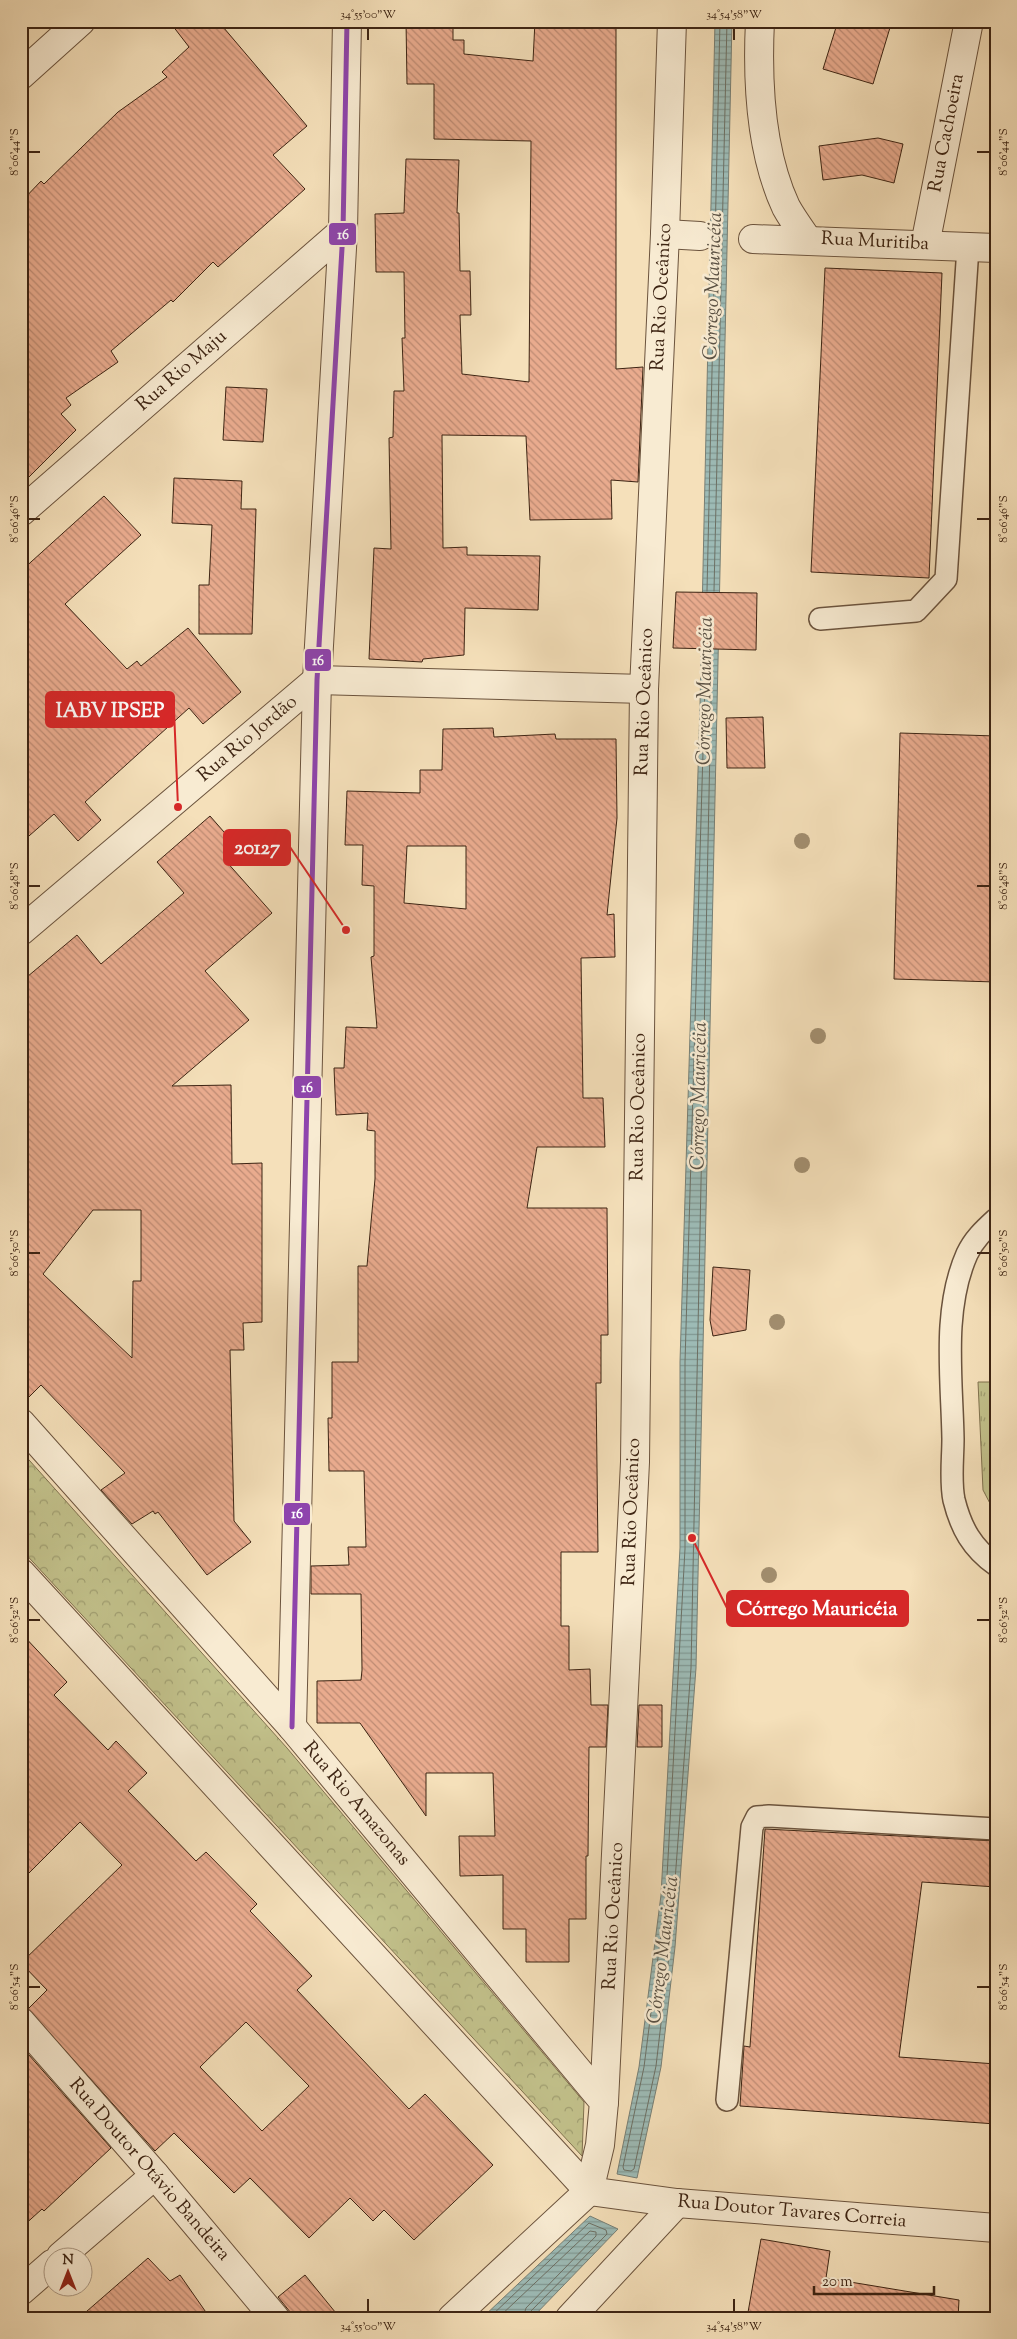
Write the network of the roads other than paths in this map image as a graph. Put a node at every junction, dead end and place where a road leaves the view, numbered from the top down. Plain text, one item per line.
1 (81, 21) edge
2 (347, 21) edge
3 (672, 21) edge
4 (760, 21) edge
5 (969, 21) edge
6 (21, 75) edge
7 (343, 231) junction
8 (665, 234) junction
9 (700, 236) dead end
10 (754, 239) dead end
11 (807, 239) junction
12 (925, 245) junction
13 (968, 247) junction
14 (996, 248) edge
15 (21, 512) edge
16 (820, 619) dead end
17 (317, 680) junction
18 (644, 689) junction
19 (21, 931) edge
20 (996, 1219) edge
21 (21, 1423) edge
22 (996, 1566) edge
23 (21, 1573) edge
24 (292, 1727) junction
25 (996, 1829) edge
26 (21, 2022) edge
27 (726, 2100) dead end
28 (604, 2102) junction
29 (155, 2175) junction
30 (589, 2191) junction
31 (676, 2203) junction
32 (996, 2228) edge
33 (73, 2246) edge
34 (42, 2273) edge
35 (21, 2291) edge
36 (275, 2318) edge
37 (452, 2318) edge
38 (570, 2318) edge

1 - 6 street
2 - 7 street
3 - 8 street, Rua Rio Oceânico
4 - 11 street
5 - 12 street, Rua Cachoeira
7 - 15 street, Rua Rio Maju
7 - 17 street
8 - 9 street
8 - 18 street, Rua Rio Oceânico
10 - 11 street, Rua Muritiba
11 - 12 street, Rua Muritiba
12 - 13 street, Rua Muritiba
13 - 14 street, Rua Muritiba
13 - 16 lane
17 - 18 street
17 - 19 street, Rua Rio Jordão
17 - 24 street
18 - 28 street, Rua Rio Oceânico
20 - 22 lane
21 - 24 street, Rua Rio Amazonas
23 - 30 street
24 - 28 street, Rua Rio Amazonas
25 - 27 lane
26 - 29 street, Rua Doutor Otávio Bandeira
28 - 30 street, Rua Rio Oceânico
29 - 33 street
29 - 36 street, Rua Doutor Otávio Bandeira
30 - 31 street, Rua Doutor Tavares Correia
30 - 37 street
31 - 32 street, Rua Doutor Tavares Correia
31 - 38 street
34 - 35 street

